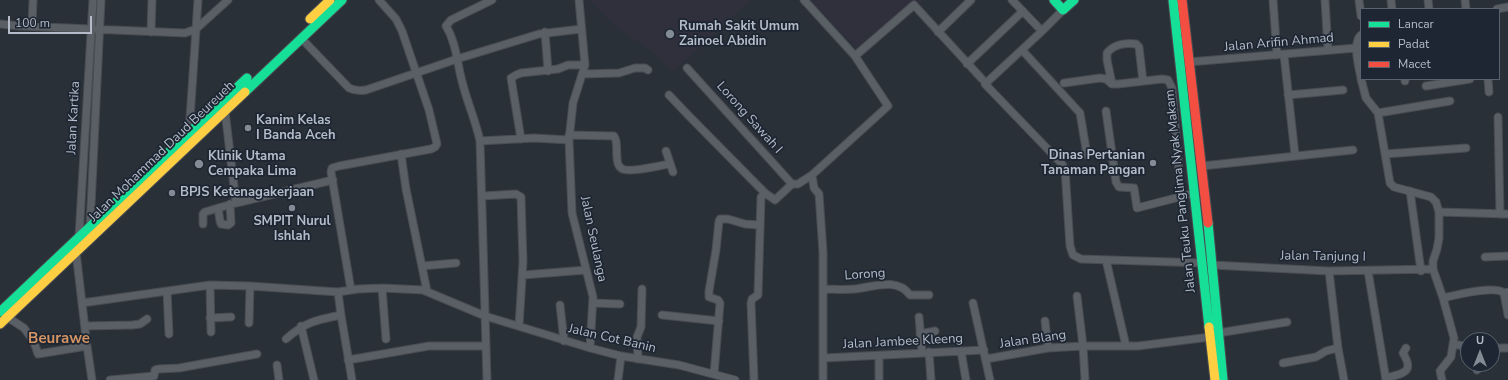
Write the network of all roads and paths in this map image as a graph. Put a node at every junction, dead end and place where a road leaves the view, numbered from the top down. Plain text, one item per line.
1 (33, 0) edge
2 (93, 0) edge
3 (101, 0) edge
4 (152, 0) edge
5 (198, 0) edge
6 (228, 0) edge
7 (342, 0) edge
8 (379, 0) edge
9 (492, 0) edge
10 (579, 0) edge
11 (804, 0) edge
12 (971, 0) edge
13 (1012, 0) edge
14 (1054, 0) edge
15 (1074, 0) edge
16 (1173, 0) edge
17 (1182, 0) edge
18 (1273, 0) edge
19 (1325, 0) edge
20 (326, 1) edge
21 (1063, 10) junction
22 (1023, 12) junction
23 (0, 24) edge
24 (32, 26) junction
25 (1038, 28) dead end
26 (92, 29) junction
27 (100, 29) junction
28 (196, 29) junction
29 (581, 29) junction
30 (151, 32) junction
31 (545, 32) junction
32 (938, 32) junction
33 (1360, 36) edge
34 (302, 38) junction
35 (1356, 48) junction
36 (1022, 50) junction
37 (1328, 50) junction
38 (1280, 55) junction
39 (855, 56) junction
40 (457, 59) junction
41 (1189, 62) junction
42 (967, 64) junction
43 (585, 65) junction
44 (687, 68) dead end
45 (1360, 69) edge
46 (648, 70) dead end
47 (548, 71) junction
48 (417, 72) junction
49 (582, 74) junction
50 (982, 79) dead end
51 (1361, 80) edge
52 (1464, 80) edge
53 (1488, 80) edge
54 (1143, 81) junction
55 (1064, 83) dead end
56 (1112, 84) junction
57 (1426, 86) dead end
58 (1343, 90) dead end
59 (1490, 92) dead end
60 (670, 95) dead end
61 (1288, 95) junction
62 (1450, 101) dead end
63 (225, 111) junction
64 (1106, 111) dead end
65 (1378, 113) junction
66 (1498, 117) dead end
67 (189, 133) junction
68 (521, 138) junction
69 (569, 138) junction
70 (480, 141) junction
71 (1466, 148) dead end
72 (1353, 150) dead end
73 (666, 151) dead end
74 (401, 154) junction
75 (1385, 154) junction
76 (1087, 155) dead end
77 (1295, 155) junction
78 (670, 164) junction
79 (1202, 166) junction
80 (673, 172) dead end
81 (812, 175) junction
82 (1198, 177) junction
83 (333, 180) junction
84 (792, 184) junction
85 (1410, 191) junction
86 (765, 193) junction
87 (1195, 194) junction
88 (482, 196) junction
89 (1181, 196) junction
90 (233, 203) junction
91 (218, 208) junction
92 (1439, 212) junction
93 (1500, 214) junction
94 (1508, 214) edge
95 (203, 224) dead end
96 (760, 225) junction
97 (90, 227) junction
98 (79, 237) junction
99 (76, 252) junction
100 (1508, 256) edge
101 (1485, 258) dead end
102 (1106, 260) junction
103 (456, 263) dead end
104 (1203, 263) junction
105 (1212, 265) junction
106 (422, 266) junction
107 (586, 270) junction
108 (1433, 270) junction
109 (1330, 271) junction
110 (1368, 271) junction
111 (1421, 271) junction
112 (523, 275) junction
113 (210, 285) junction
114 (250, 286) junction
115 (382, 288) junction
116 (642, 289) dead end
117 (824, 289) junction
118 (351, 290) junction
119 (167, 291) junction
120 (427, 291) junction
121 (338, 292) junction
122 (1506, 292) edge
123 (929, 295) dead end
124 (1077, 296) dead end
125 (1443, 298) junction
126 (82, 302) junction
127 (593, 303) junction
128 (973, 303) dead end
129 (620, 304) dead end
130 (560, 305) dead end
131 (4, 315) edge
132 (662, 315) dead end
133 (1508, 315) edge
134 (341, 316) junction
135 (486, 316) junction
136 (231, 317) dead end
137 (919, 317) dead end
138 (210, 318) junction
139 (147, 319) dead end
140 (719, 321) junction
141 (1046, 321) dead end
142 (1287, 322) dead end
143 (249, 323) dead end
144 (0, 324) edge
145 (85, 326) junction
146 (301, 326) junction
147 (519, 326) junction
148 (935, 331) dead end
149 (211, 332) dead end
150 (169, 334) dead end
151 (920, 334) junction
152 (1214, 335) junction
153 (286, 339) dead end
154 (386, 339) dead end
155 (564, 341) junction
156 (1454, 344) junction
157 (1460, 345) edge
158 (87, 346) junction
159 (486, 346) junction
160 (1083, 346) junction
161 (1126, 346) junction
162 (590, 348) junction
163 (1048, 348) junction
164 (1338, 348) junction
165 (1406, 348) dead end
166 (984, 350) junction
167 (961, 351) junction
168 (925, 353) junction
169 (257, 354) dead end
170 (621, 356) junction
171 (879, 356) junction
172 (824, 358) junction
173 (638, 359) junction
174 (986, 359) junction
175 (348, 360) junction
176 (1283, 363) dead end
177 (277, 365) dead end
178 (714, 374) junction
179 (154, 378) edge
180 (1386, 379) edge
181 (92, 380) edge
182 (110, 380) edge
183 (279, 380) edge
184 (314, 380) edge
185 (352, 380) edge
186 (486, 380) edge
187 (618, 380) edge
188 (735, 380) edge
189 (754, 380) edge
190 (823, 380) edge
191 (879, 380) edge
192 (931, 380) edge
193 (966, 380) edge
194 (990, 380) edge
195 (1085, 380) edge
196 (1215, 380) edge
197 (1223, 380) edge
198 (1344, 380) edge
199 (1442, 380) edge

1 - 24 street
2 - 26 street, Jalan Kartika
3 - 27 street, Jalan Kartika
4 - 30 street
5 - 28 street
6 - 28 street
7 - 34 main road, Jalan Mohammad Daud Beureueh
8 - 48 street
9 - 40 street
10 - 29 street
11 - 39 street
12 - 32 street
13 - 22 street
14 - 21 main road
15 - 21 main road
16 - 82 main road, Jalan Teuku Panglima Nyak Makam
17 - 41 main road, Jalan Teuku Panglima Nyak Makam
18 - 38 street
19 - 37 street
20 - 67 main road, Jalan Mohammad Daud Beureueh
21 - 36 street
22 - 25 street
22 - 42 street
23 - 24 street
24 - 26 street
26 - 27 street
26 - 98 street, Jalan Kartika
27 - 30 street
27 - 97 street, Jalan Kartika
28 - 30 street
28 - 67 street
29 - 31 street
29 - 43 street
31 - 40 street
31 - 47 street
32 - 39 street
32 - 42 street
33 - 35 street
34 - 48 street
34 - 63 main road, Jalan Mohammad Daud Beureueh
35 - 37 street, Jalan Arifin Ahmad
35 - 45 street
36 - 76 street
36 - 102 street
37 - 38 street, Jalan Arifin Ahmad
38 - 41 street, Jalan Arifin Ahmad
38 - 61 street
39 - 81 street
40 - 48 street
40 - 70 street
41 - 79 main road, Jalan Teuku Panglima Nyak Makam
42 - 50 street
43 - 47 street
43 - 49 street, Jalan Seulanga
44 - 84 street, Lorong Sawah I
46 - 49 street
47 - 68 street
48 - 74 street
49 - 69 street, Jalan Seulanga
51 - 65 street
52 - 57 street
53 - 59 street
54 - 56 street
54 - 56 street
54 - 89 street
55 - 56 street
58 - 61 street
60 - 86 street
61 - 77 street
62 - 65 street
63 - 90 street
63 - 99 main road, Jalan Mohammad Daud Beureueh
64 - 89 street
65 - 75 street
66 - 93 street
67 - 97 main road, Jalan Mohammad Daud Beureueh
68 - 69 street
68 - 70 street
69 - 78 street
69 - 107 street, Jalan Seulanga
70 - 88 street
71 - 75 street
72 - 77 street
73 - 78 street
74 - 83 street
74 - 106 street
75 - 85 street
77 - 79 street
78 - 80 street
79 - 82 main road, Jalan Teuku Panglima Nyak Makam
81 - 84 street
81 - 117 street
82 - 87 main road, Jalan Teuku Panglima Nyak Makam
82 - 105 main road, Jalan Teuku Panglima Nyak Makam
83 - 90 street
83 - 118 street
84 - 86 street
85 - 92 street
85 - 111 street
86 - 96 street
87 - 89 street
87 - 104 main road, Jalan Teuku Panglima Nyak Makam
88 - 112 street
88 - 135 street
90 - 91 street
90 - 91 street
91 - 95 street
92 - 93 street
92 - 108 street
93 - 94 street
96 - 140 street
96 - 189 street
97 - 98 main road, Jalan Mohammad Daud Beureueh
98 - 131 main road, Jalan Mohammad Daud Beureueh
99 - 126 street
99 - 131 main road, Jalan Mohammad Daud Beureueh
100 - 101 street
102 - 104 street
102 - 161 street
103 - 106 street
104 - 152 main road, Jalan Teuku Panglima Nyak Makam
105 - 109 street, Jalan Tanjung I
105 - 152 main road, Jalan Teuku Panglima Nyak Makam
106 - 120 street
107 - 112 street
107 - 127 street, Jalan Seulanga
108 - 111 street, Jalan Tanjung I
108 - 125 street
109 - 110 street, Jalan Tanjung I
109 - 164 street
110 - 111 street, Jalan Tanjung I
110 - 180 street
112 - 147 street
113 - 114 street, Jalan Cot Banin
113 - 119 street, Jalan Cot Banin
113 - 138 street
114 - 121 street, Jalan Cot Banin
114 - 143 street
115 - 118 street, Jalan Cot Banin
115 - 120 street, Jalan Cot Banin
115 - 154 street
116 - 173 street
117 - 123 street, Lorong
117 - 172 street
118 - 121 street, Jalan Cot Banin
119 - 126 street, Jalan Cot Banin
119 - 150 street
120 - 135 street, Jalan Cot Banin
121 - 134 street
122 - 125 street
122 - 133 street
124 - 160 street
125 - 156 street
126 - 145 street
127 - 129 street
127 - 162 street, Jalan Seulanga
128 - 166 street
130 - 155 street
131 - 144 main road, Jalan Mohammad Daud Beureueh
131 - 158 street
132 - 140 street
134 - 146 street
134 - 175 street
135 - 147 street, Jalan Cot Banin
135 - 159 street
136 - 138 street
137 - 151 street
138 - 149 street
139 - 145 street
140 - 178 street
141 - 163 street
142 - 152 street, Jalan Blang
145 - 158 street
146 - 153 street
146 - 184 street
147 - 155 street, Jalan Cot Banin
148 - 151 street
151 - 168 street
152 - 161 street, Jalan Blang
152 - 196 main road, Jalan Teuku Panglima Nyak Makam
152 - 197 main road, Jalan Teuku Panglima Nyak Makam
155 - 162 street, Jalan Cot Banin
156 - 157 street
156 - 199 street
158 - 181 street
159 - 175 street
159 - 186 street
160 - 161 street, Jalan Blang
160 - 163 street, Jalan Blang
160 - 195 street
162 - 170 street, Jalan Cot Banin
163 - 174 street, Jalan Blang
164 - 176 street
164 - 198 street
165 - 180 street
166 - 167 street, Jalan Jambee Kleeng
166 - 174 street
167 - 168 street, Jalan Jambee Kleeng
167 - 193 street
168 - 171 street, Jalan Jambee Kleeng
168 - 192 street
169 - 179 street
170 - 173 street, Jalan Cot Banin
170 - 187 street
171 - 172 street, Jalan Jambee Kleeng
171 - 191 street
172 - 190 street
173 - 178 street, Jalan Cot Banin
174 - 194 street
175 - 185 street
177 - 183 street
178 - 188 street, Jalan Cot Banin
179 - 182 street

